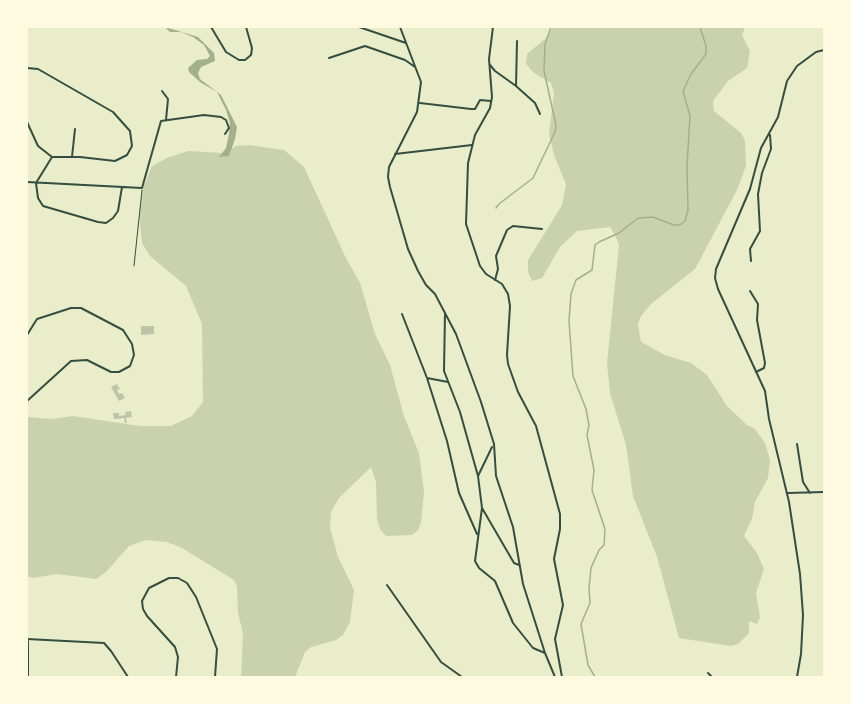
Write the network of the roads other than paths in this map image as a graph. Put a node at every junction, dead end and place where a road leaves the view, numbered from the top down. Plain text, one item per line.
1 (211, 27) edge
2 (246, 27) edge
3 (359, 27) edge
4 (400, 27) edge
5 (493, 27) edge
6 (518, 42) dead end
7 (406, 43) junction
8 (824, 50) edge
9 (329, 58) dead end
10 (490, 64) junction
11 (27, 68) edge
12 (417, 68) junction
13 (516, 86) junction
14 (162, 91) dead end
15 (491, 100) junction
16 (420, 103) junction
17 (540, 114) dead end
18 (166, 120) junction
19 (27, 122) edge
20 (75, 129) dead end
21 (225, 134) dead end
22 (770, 135) junction
23 (473, 145) junction
24 (395, 154) junction
25 (72, 157) junction
26 (52, 158) junction
27 (27, 182) edge
28 (36, 183) junction
29 (122, 186) junction
30 (142, 188) junction
31 (542, 230) dead end
32 (751, 261) dead end
33 (134, 266) dead end
34 (495, 280) junction
35 (750, 291) dead end
36 (445, 310) junction
37 (402, 314) dead end
38 (27, 335) edge
39 (756, 372) junction
40 (428, 378) junction
41 (448, 382) junction
42 (27, 401) edge
43 (494, 444) junction
44 (797, 444) dead end
45 (478, 476) junction
46 (824, 492) edge
47 (787, 493) junction
48 (810, 493) junction
49 (482, 508) junction
50 (477, 534) junction
51 (519, 565) junction
52 (387, 585) dead end
53 (27, 640) edge
54 (545, 653) junction
55 (708, 673) dead end
56 (28, 677) edge
57 (128, 677) edge
58 (176, 677) edge
59 (215, 677) edge
60 (462, 677) edge
61 (555, 677) edge
62 (562, 677) edge
63 (712, 677) edge
64 (797, 677) edge

1 - 2 street
3 - 7 street
4 - 7 street
5 - 10 street
6 - 13 street
7 - 12 street
8 - 22 street
9 - 12 street
10 - 13 street
10 - 15 street
11 - 25 street
12 - 16 street
13 - 17 street
14 - 18 street
15 - 16 street
15 - 23 street
16 - 24 street
18 - 21 street
18 - 30 street
19 - 26 street
20 - 25 street
22 - 32 street
22 - 39 street
23 - 24 street
23 - 34 street
24 - 36 street
25 - 26 street
26 - 28 street
27 - 28 street
28 - 29 street
28 - 29 street
29 - 30 street
30 - 33 lane
31 - 34 street
34 - 62 street
35 - 39 street
36 - 41 street
36 - 43 street
37 - 40 street
38 - 42 street
39 - 47 street
40 - 41 street
40 - 50 street
41 - 45 street
43 - 45 street
43 - 51 street
44 - 48 street
45 - 49 street
46 - 48 street
47 - 48 street
47 - 64 street
49 - 50 street
49 - 51 street
50 - 54 street
51 - 54 street
52 - 60 street
53 - 56 street
53 - 57 street
54 - 61 street
55 - 63 street
58 - 59 street

